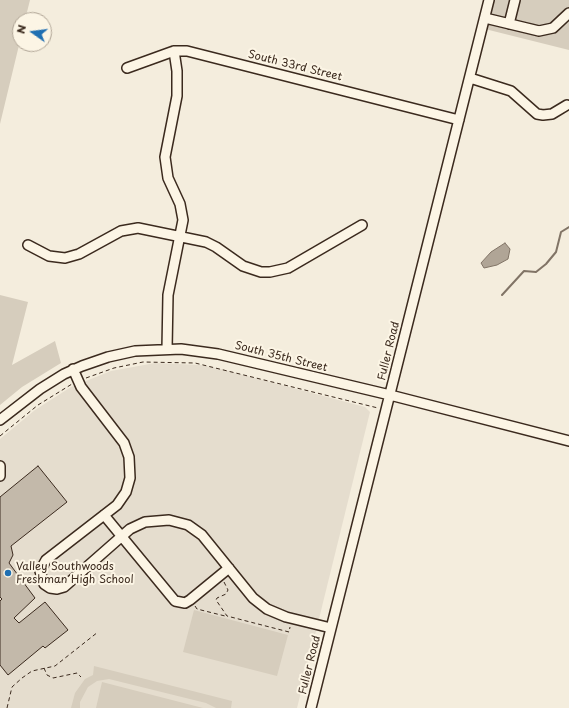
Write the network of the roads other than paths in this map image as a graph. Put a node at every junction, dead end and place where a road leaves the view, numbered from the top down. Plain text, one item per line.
1 (489, 0) edge
2 (515, 0) edge
3 (569, 13) edge
4 (484, 18) junction
5 (509, 24) junction
6 (174, 51) junction
7 (127, 68) dead end
8 (470, 78) junction
9 (567, 105) dead end
10 (458, 120) junction
11 (362, 225) dead end
12 (180, 236) junction
13 (28, 245) dead end
14 (166, 349) junction
15 (72, 370) junction
16 (390, 395) junction
17 (0, 420) edge
18 (569, 441) edge
19 (0, 466) edge
20 (0, 476) edge
21 (104, 515) junction
22 (122, 536) junction
23 (229, 568) junction
24 (331, 628) junction
25 (312, 708) edge

1 - 4 street, Fuller Road
2 - 5 street
3 - 5 street
4 - 5 street
4 - 8 street, Fuller Road
6 - 7 street, South 33rd Street
6 - 10 street, South 33rd Street
6 - 12 street
8 - 9 street
8 - 10 street, Fuller Road
10 - 16 street, Fuller Road
11 - 12 street
12 - 13 street
12 - 14 street
14 - 15 street, South 35th Street
14 - 16 street, South 35th Street
15 - 17 street, South 35th Street
15 - 21 street
16 - 18 street, South 35th Street
16 - 24 street, Fuller Road
19 - 20 street
21 - 22 street
21 - 22 street
22 - 23 street
22 - 23 street
23 - 24 street
24 - 25 street, Fuller Road

